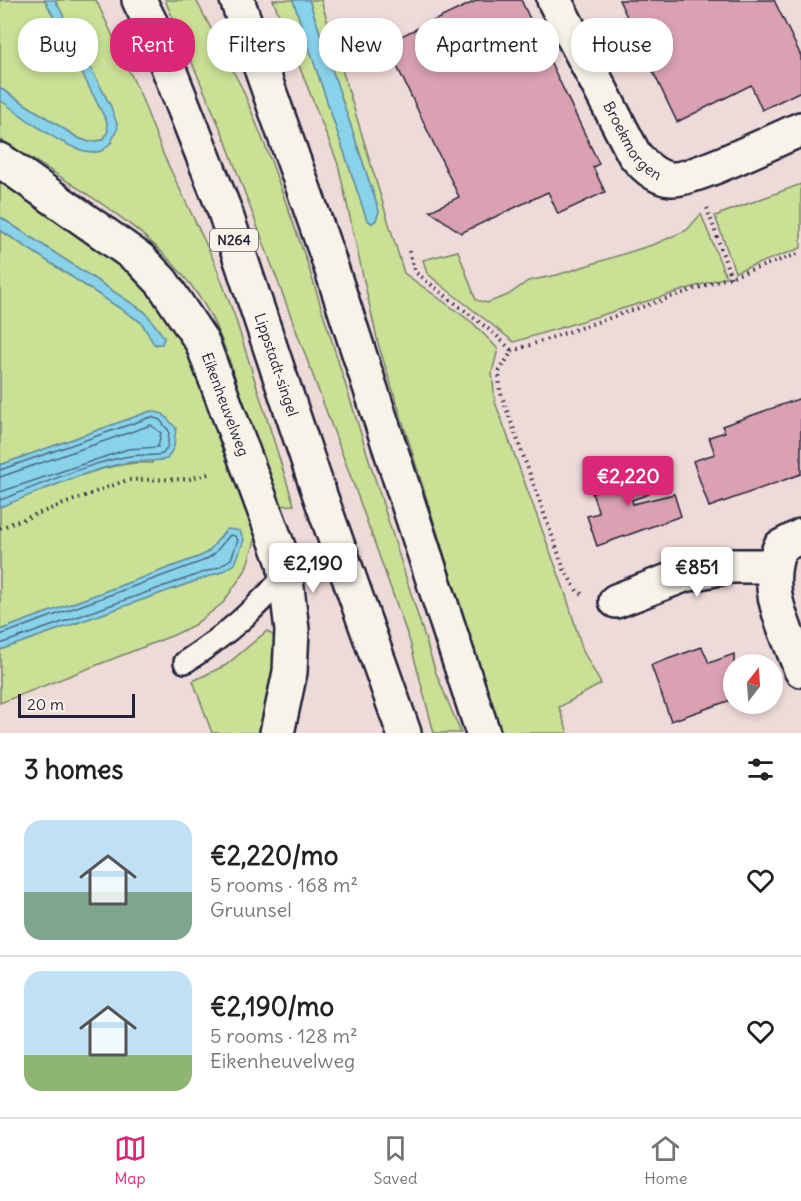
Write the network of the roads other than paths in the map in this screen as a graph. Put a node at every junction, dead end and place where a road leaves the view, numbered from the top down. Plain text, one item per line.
1 (139, 0) edge
2 (237, 0) edge
3 (554, 0) edge
4 (801, 129) edge
5 (0, 160) edge
6 (801, 536) edge
7 (772, 566) junction
8 (285, 574) junction
9 (616, 601) road end
10 (185, 662) dead end
11 (801, 670) edge
12 (277, 733) edge
13 (404, 733) edge
14 (483, 733) edge

1 - 13 main road, Lippstadt-singel / N264
2 - 14 main road
3 - 4 main road, Broekmorgen
5 - 8 main road, Eikenheuvelweg
6 - 7 main road
7 - 9 main road
7 - 11 main road
8 - 10 lane
8 - 12 main road, Eikenheuvelweg

